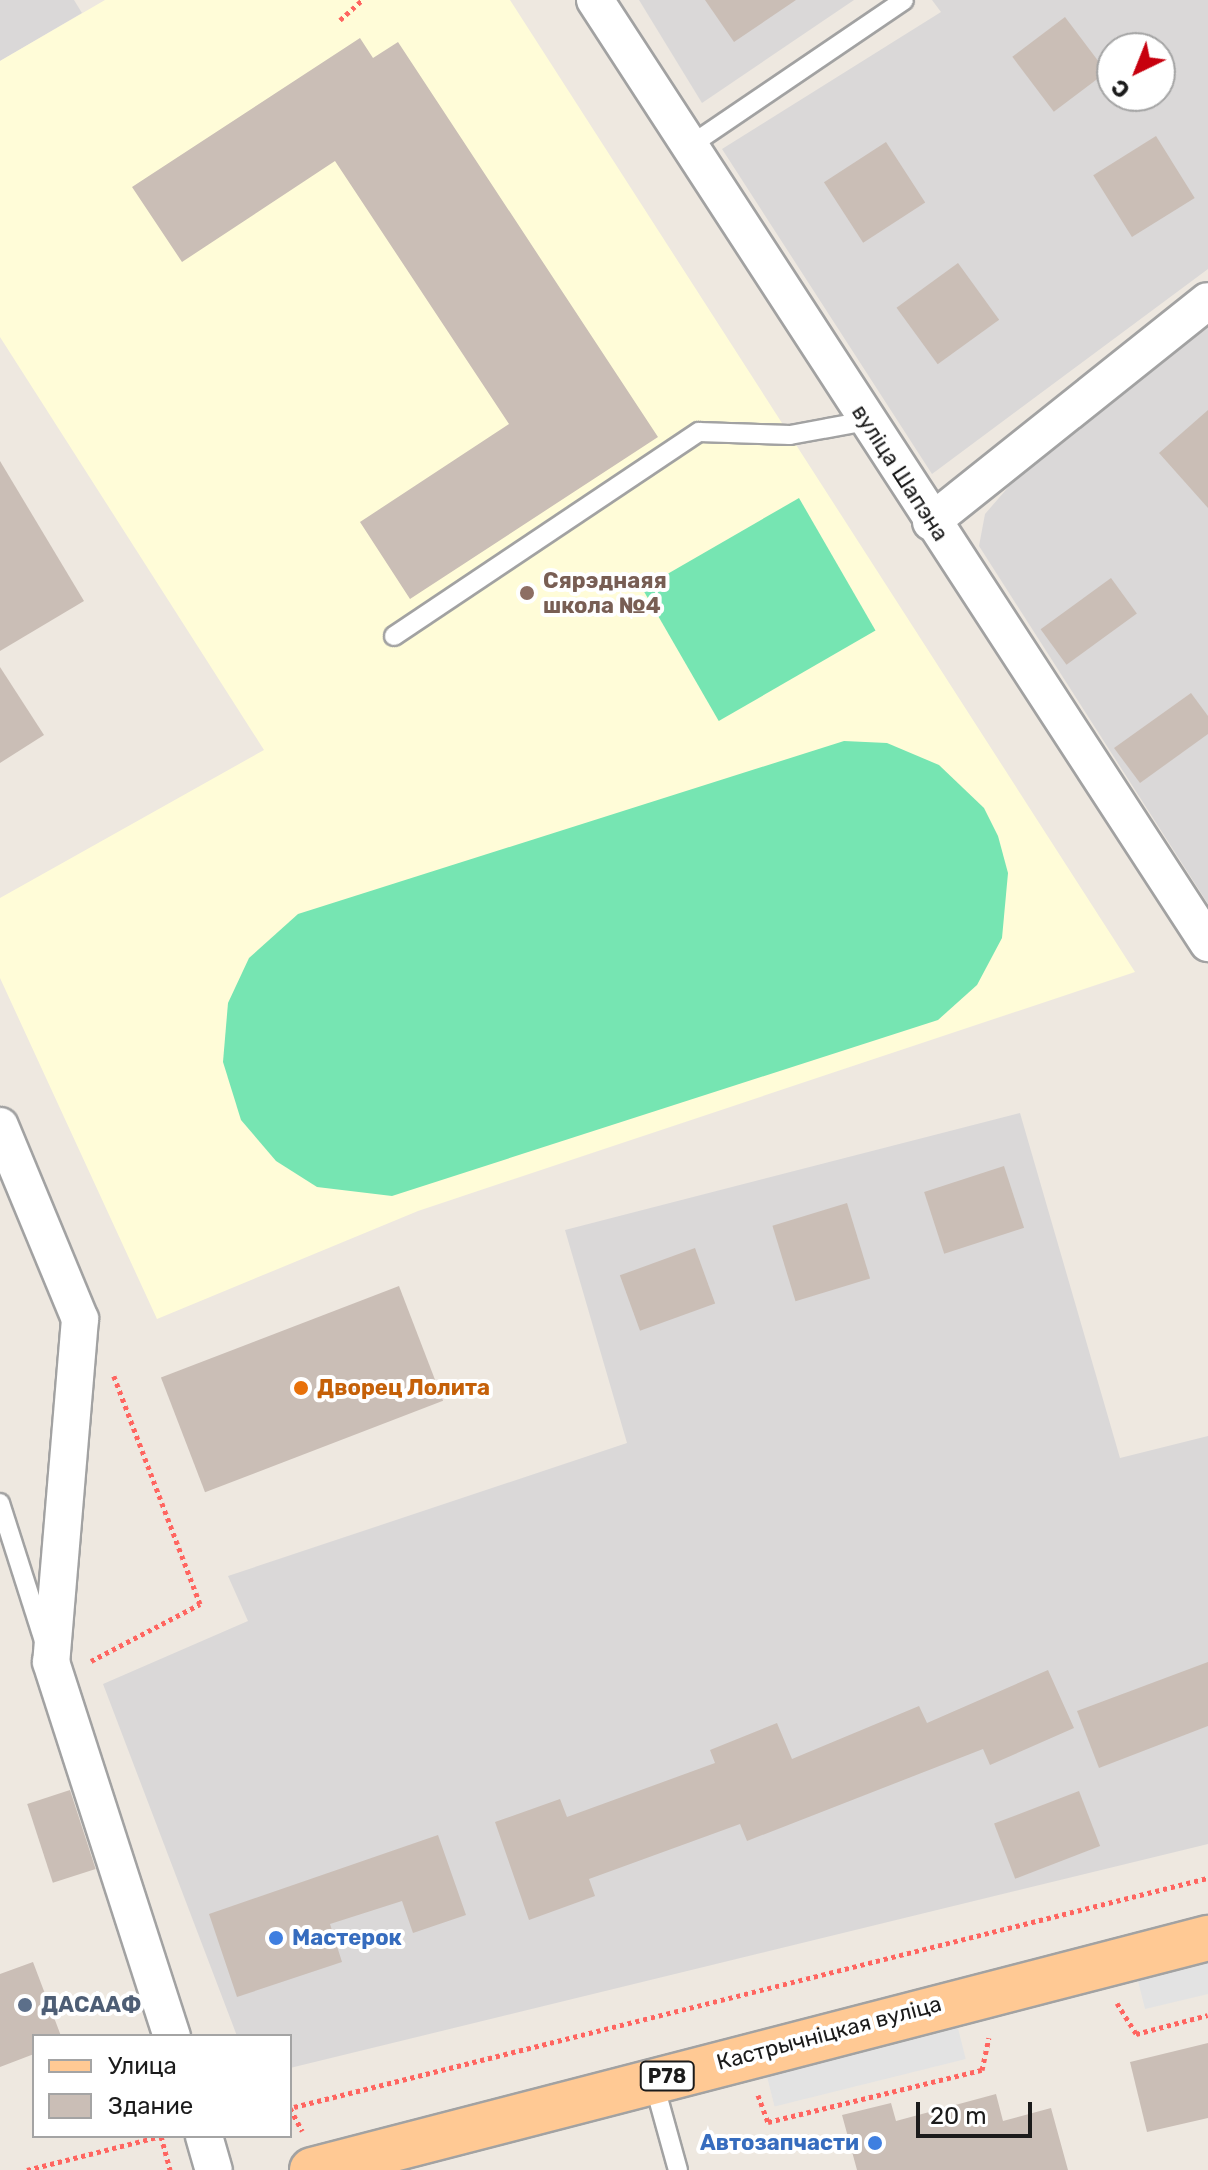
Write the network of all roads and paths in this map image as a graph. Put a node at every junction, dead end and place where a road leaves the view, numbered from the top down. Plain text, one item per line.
1 (362, 0) edge
2 (595, 0) edge
3 (904, 0) edge
4 (340, 20) dead end
5 (688, 147) junction
6 (1208, 301) edge
7 (866, 421) junction
8 (931, 522) junction
9 (394, 636) dead end
10 (1208, 943) edge
11 (0, 1126) edge
12 (80, 1319) junction
13 (0, 1503) edge
14 (51, 1662) junction
15 (90, 1670) dead end
16 (1208, 1878) edge
17 (1208, 1938) edge
18 (1101, 2003) dead end
19 (1208, 2015) edge
20 (1003, 2031) dead end
21 (171, 2034) edge
22 (653, 2080) junction
23 (755, 2085) dead end
24 (294, 2107) dead end
25 (153, 2138) edge
26 (162, 2138) edge
27 (205, 2138) edge
28 (27, 2170) edge
29 (170, 2170) edge
30 (214, 2170) edge
31 (312, 2170) edge
32 (678, 2170) edge

1 - 4 path
2 - 5 street, вуліца Шапэна
3 - 5 lane
5 - 7 street, вуліца Шапэна
6 - 8 street
7 - 8 street, вуліца Шапэна
7 - 9 lane
8 - 10 street, вуліца Шапэна
11 - 12 street
12 - 14 street
12 - 15 path
13 - 14 lane
14 - 21 street
16 - 24 path
17 - 22 main road, Кастрычніцкая вуліца / Р78
18 - 19 path
20 - 23 path
22 - 31 main road, Кастрычніцкая вуліца / Р78
22 - 32 lane
25 - 28 path
26 - 29 path
27 - 30 street

